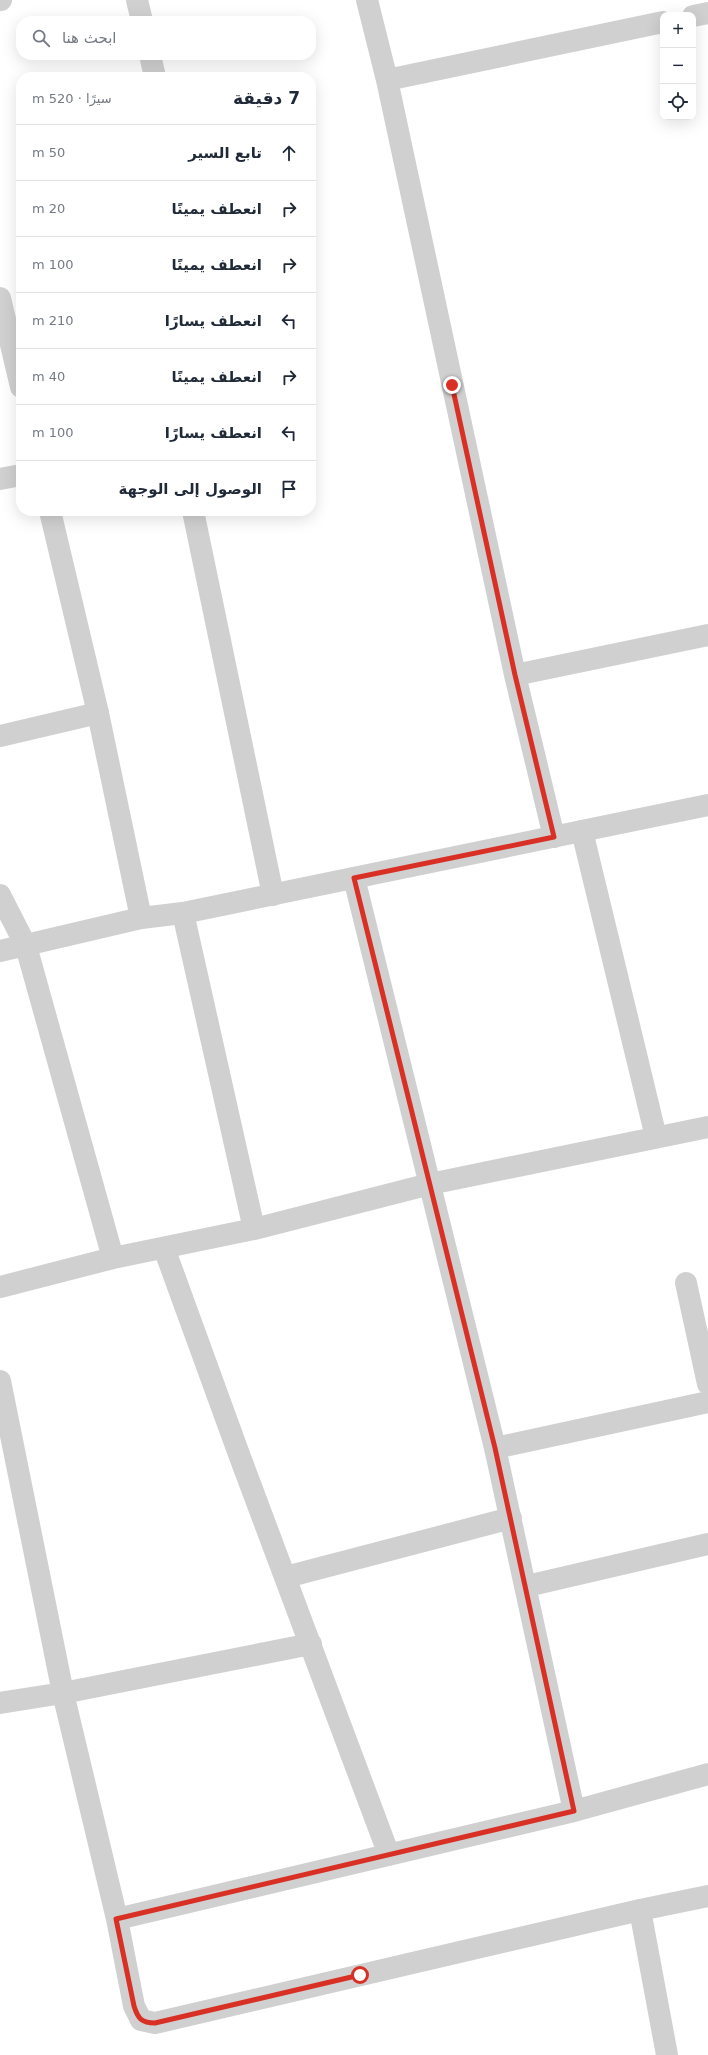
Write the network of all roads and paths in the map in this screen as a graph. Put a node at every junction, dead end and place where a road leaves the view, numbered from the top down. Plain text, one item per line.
1 (137, 0) edge
2 (367, 0) edge
3 (708, 13) edge
4 (696, 15) edge
5 (141, 16) edge
6 (660, 23) edge
7 (151, 60) edge
8 (154, 72) edge
9 (387, 80) junction
10 (0, 298) edge
11 (16, 366) edge
12 (16, 476) edge
13 (0, 479) edge
14 (51, 516) edge
15 (194, 516) edge
16 (708, 635) edge
17 (515, 675) junction
18 (98, 713) junction
19 (0, 736) edge
20 (708, 805) edge
21 (582, 831) junction
22 (554, 837) junction
23 (354, 878) junction
24 (0, 895) edge
25 (273, 895) junction
26 (183, 913) junction
27 (141, 918) junction
28 (26, 946) junction
29 (0, 951) edge
30 (708, 1126) edge
31 (656, 1137) junction
32 (430, 1184) junction
33 (254, 1229) junction
34 (164, 1248) junction
35 (113, 1258) junction
36 (686, 1284) dead end
37 (0, 1287) edge
38 (0, 1380) edge
39 (708, 1384) edge
40 (708, 1402) edge
41 (495, 1448) junction
42 (511, 1518) junction
43 (708, 1544) edge
44 (286, 1577) junction
45 (527, 1586) junction
46 (311, 1644) junction
47 (63, 1693) junction
48 (0, 1703) edge
49 (708, 1774) edge
50 (574, 1811) junction
51 (389, 1855) junction
52 (708, 1896) edge
53 (640, 1910) junction
54 (116, 1919) junction
55 (668, 2055) edge

1 - 5 street
2 - 9 street
3 - 4 street
6 - 9 street
7 - 8 street
9 - 17 street
10 - 11 street
12 - 13 street
14 - 18 street
15 - 25 street
16 - 17 street
17 - 22 street
18 - 19 street
18 - 27 street
20 - 21 street
21 - 22 street
21 - 31 street
22 - 23 street
23 - 25 street
23 - 32 street
24 - 28 street
25 - 26 street
26 - 27 street
26 - 33 street
27 - 28 street
28 - 29 street
28 - 35 street
30 - 31 street
31 - 32 street
32 - 33 street
32 - 41 street
33 - 34 street
34 - 35 street
34 - 44 street
35 - 37 street
36 - 39 street
38 - 47 street
40 - 41 street
41 - 42 street
42 - 44 street
42 - 45 street
43 - 45 street
44 - 46 street
45 - 50 street
46 - 47 street
46 - 51 street
47 - 48 street
47 - 54 street
49 - 50 street
50 - 51 street
51 - 54 street
52 - 53 street
53 - 54 street
53 - 55 street

